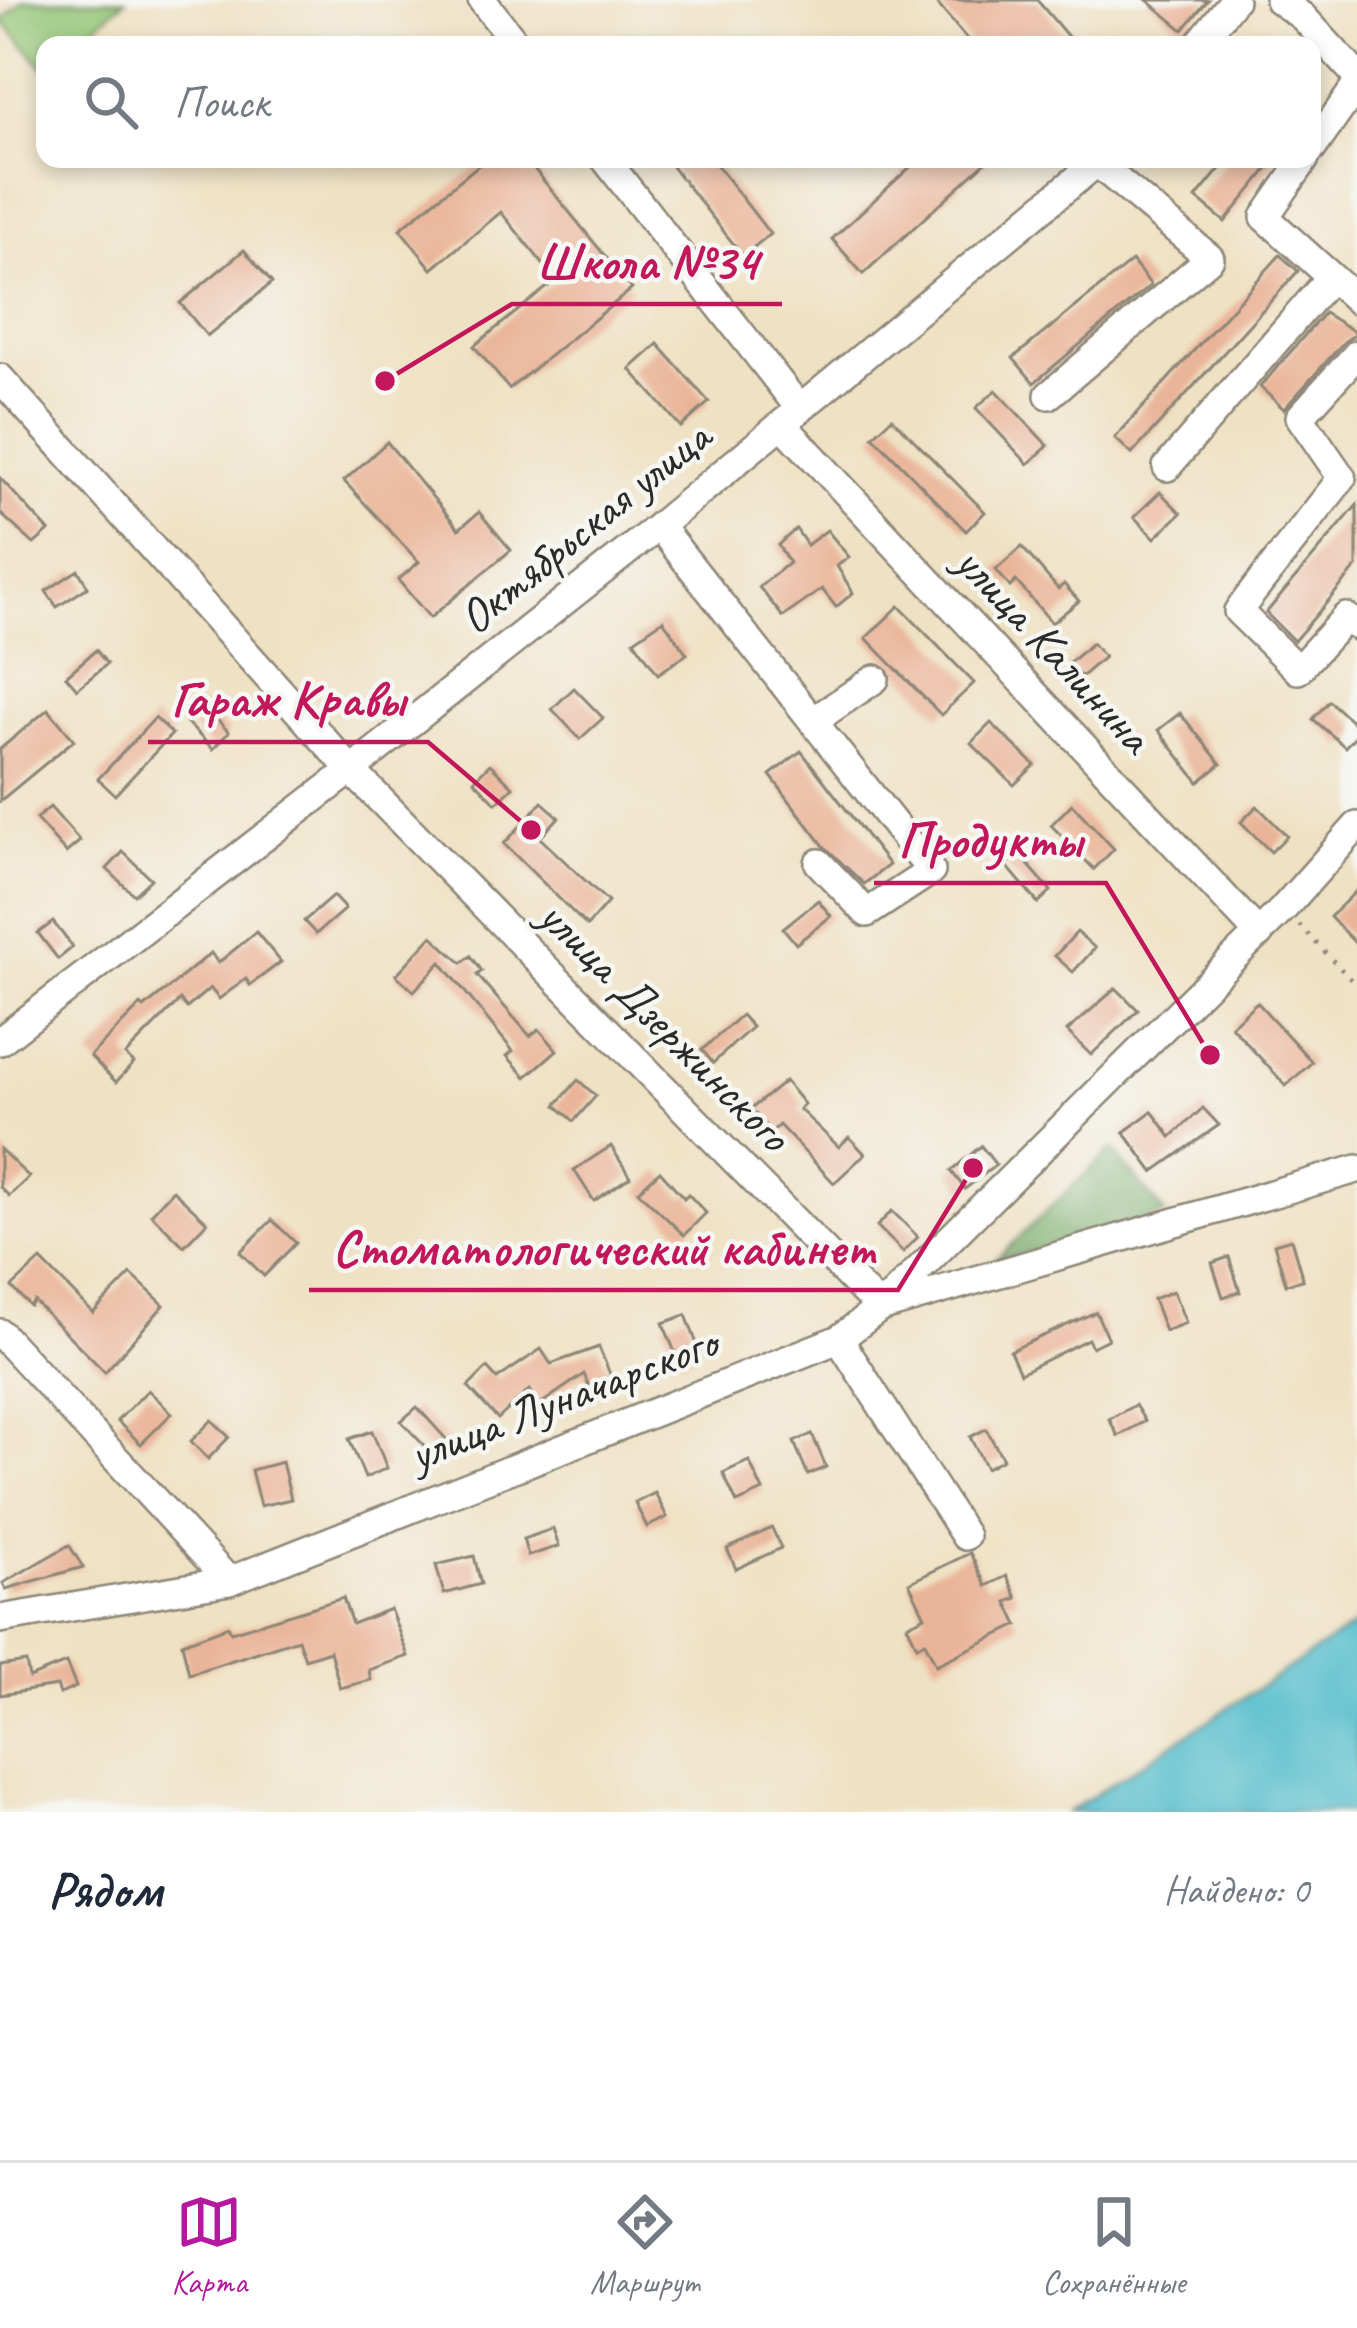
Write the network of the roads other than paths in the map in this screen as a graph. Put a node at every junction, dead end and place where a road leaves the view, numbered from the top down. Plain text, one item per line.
1 (482, 0) edge
2 (1234, 0) edge
3 (1279, 0) edge
4 (1311, 9) edge
5 (510, 36) edge
6 (1205, 36) edge
7 (1357, 80) edge
8 (1321, 135) edge
9 (611, 168) edge
10 (1091, 168) edge
11 (1107, 168) edge
12 (1299, 168) edge
13 (1331, 277) junction
14 (1357, 301) edge
15 (1357, 353) edge
16 (0, 378) edge
17 (1049, 395) dead end
18 (791, 417) junction
19 (1167, 467) dead end
20 (659, 526) junction
21 (1357, 626) edge
22 (875, 679) dead end
23 (813, 721) junction
24 (352, 770) junction
25 (1357, 826) edge
26 (819, 863) dead end
27 (1259, 934) junction
28 (0, 1041) edge
29 (1357, 1169) edge
30 (880, 1308) junction
31 (0, 1333) edge
32 (838, 1339) junction
33 (964, 1536) dead end
34 (229, 1580) junction
35 (0, 1619) edge

1 - 5 street
2 - 6 street
3 - 4 street
4 - 7 street
7 - 8 street
9 - 18 street, улица Калинина
10 - 18 street, Октябрьская улица
11 - 17 street
12 - 13 street
13 - 14 street
13 - 19 street
15 - 21 street
16 - 24 street, улица Дзержинского
18 - 20 street, Октябрьская улица
18 - 27 street, улица Калинина
20 - 23 street
20 - 24 street, Октябрьская улица
22 - 23 street
23 - 26 street
24 - 28 street, Октябрьская улица
24 - 30 street, улица Дзержинского
25 - 27 street
27 - 30 street
29 - 30 street, улица Луначарского
30 - 32 street, улица Луначарского
31 - 34 street
32 - 33 street
32 - 34 street, улица Луначарского
34 - 35 street, улица Луначарского

